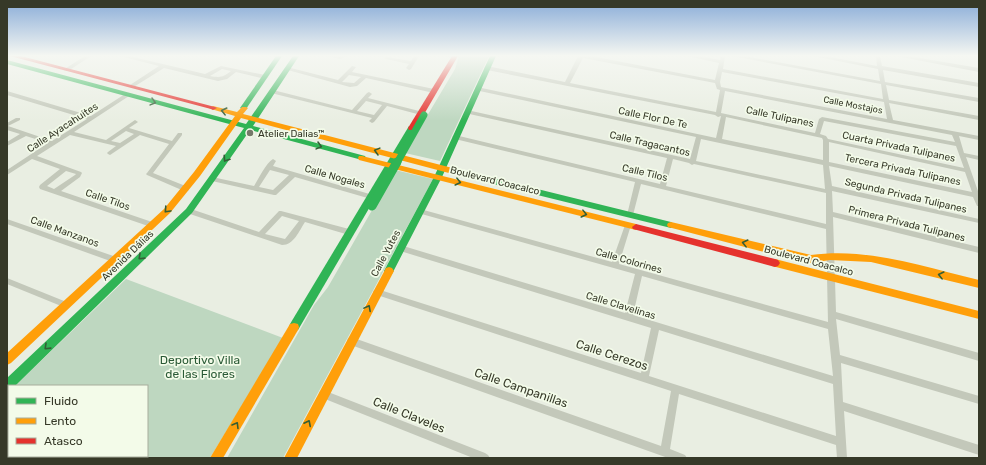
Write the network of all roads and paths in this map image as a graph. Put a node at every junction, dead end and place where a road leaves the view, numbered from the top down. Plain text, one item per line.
1 (265, 77) edge
2 (64, 78) edge
3 (98, 78) edge
4 (145, 78) edge
5 (282, 78) edge
6 (321, 78) edge
7 (344, 78) edge
8 (362, 78) edge
9 (372, 78) edge
10 (441, 78) edge
11 (446, 78) edge
12 (483, 78) edge
13 (536, 78) edge
14 (570, 78) edge
15 (695, 78) edge
16 (718, 78) edge
17 (763, 78) edge
18 (853, 78) edge
19 (881, 78) edge
20 (939, 78) edge
21 (340, 82) junction
22 (717, 82) junction
23 (882, 83) junction
24 (567, 84) junction
25 (979, 85) edge
26 (132, 86) junction
27 (723, 89) junction
28 (477, 90) junction
29 (434, 91) junction
30 (272, 92) junction
31 (7, 93) edge
32 (369, 94) dead end
33 (127, 95) junction
34 (14, 96) junction
35 (7, 99) edge
36 (365, 99) junction
37 (886, 100) junction
38 (979, 100) edge
39 (386, 104) junction
40 (353, 112) junction
41 (467, 112) junction
42 (422, 114) junction
43 (240, 115) junction
44 (721, 115) junction
45 (91, 118) junction
46 (979, 118) edge
47 (18, 119) dead end
48 (254, 119) junction
49 (135, 122) dead end
50 (890, 122) junction
51 (233, 124) junction
52 (7, 126) edge
53 (248, 127) junction
54 (125, 128) junction
55 (69, 132) junction
56 (139, 133) junction
57 (25, 134) junction
58 (180, 134) dead end
59 (955, 134) junction
60 (817, 135) junction
61 (699, 136) junction
62 (455, 137) junction
63 (979, 138) edge
64 (719, 140) junction
65 (826, 140) junction
66 (106, 142) junction
67 (53, 143) junction
68 (172, 143) junction
69 (7, 144) edge
70 (120, 145) junction
71 (959, 145) junction
72 (110, 153) dead end
73 (962, 154) junction
74 (395, 156) junction
75 (32, 157) junction
76 (670, 158) junction
77 (979, 158) edge
78 (273, 161) dead end
79 (692, 163) junction
80 (826, 163) junction
81 (390, 165) junction
82 (268, 167) junction
83 (65, 168) junction
84 (968, 171) junction
85 (440, 172) junction
86 (7, 173) edge
87 (293, 175) junction
88 (212, 179) junction
89 (640, 181) junction
90 (976, 183) edge
91 (663, 186) junction
92 (186, 189) junction
93 (255, 189) junction
94 (829, 190) junction
95 (56, 191) junction
96 (976, 195) junction
97 (371, 202) junction
98 (979, 204) edge
99 (189, 211) junction
100 (420, 211) junction
101 (830, 214) junction
102 (630, 215) junction
103 (304, 219) junction
104 (7, 221) edge
105 (979, 221) edge
106 (153, 225) junction
107 (628, 225) junction
108 (830, 227) junction
109 (349, 232) junction
110 (260, 235) junction
111 (400, 248) junction
112 (979, 250) edge
113 (830, 256) junction
114 (116, 260) junction
115 (615, 266) junction
116 (639, 273) junction
117 (831, 278) junction
118 (7, 281) edge
119 (979, 284) edge
120 (377, 292) junction
121 (66, 306) junction
122 (302, 315) junction
123 (979, 315) edge
124 (833, 316) junction
125 (628, 318) junction
126 (656, 326) junction
127 (832, 327) junction
128 (351, 341) junction
129 (9, 355) edge
130 (979, 357) edge
131 (836, 358) junction
132 (644, 378) junction
133 (837, 381) junction
134 (8, 385) edge
135 (676, 388) junction
136 (323, 394) junction
137 (979, 400) edge
138 (838, 405) junction
139 (841, 442) junction
140 (979, 450) edge
141 (665, 451) junction
142 (293, 457) edge
143 (216, 458) edge
144 (485, 458) edge
145 (682, 458) edge
146 (842, 458) edge

1 - 43 main road, Avenida Dálias
2 - 33 main road, Boulevard Coacalco
3 - 26 main road, Boulevard Coacalco
4 - 26 street
5 - 30 main road, Avenida Dálias
6 - 21 street
7 - 21 street
8 - 21 street
9 - 29 street
10 - 29 main road
11 - 42 main road
12 - 28 main road, Calle Yutes
13 - 24 street, Calle Tulipanes
14 - 24 street
15 - 22 street
16 - 22 street
17 - 37 street
18 - 23 street
19 - 23 street
20 - 25 street
22 - 27 street
23 - 37 street
23 - 38 street
24 - 44 street, Calle Tulipanes
43 -> 26 main road, Boulevard Coacalco
27 - 44 street
27 - 50 street, Calle Mostajos
28 - 41 main road, Calle Yutes
28 - 61 street, Calle Flor De Te
29 - 42 main road
30 - 40 street
30 - 48 main road, Avenida Dálias
31 - 34 street
32 - 36 street
33 - 45 street, Calle Ayacahuites
33 -> 51 main road, Boulevard Coacalco
34 - 35 street
34 - 45 street
36 - 39 street
36 - 40 street
37 - 46 street
37 - 50 street
39 - 40 street
39 - 42 street
41 - 62 main road, Calle Yutes
41 - 76 street, Calle Tragacantos
42 - 74 main road
42 - 97 main road, bridge
43 - 48 main road, Boulevard Coacalco
43 - 51 main road, Avenida Dálias
44 - 60 street, Calle Tulipanes
44 - 64 street
45 - 55 street, Calle Ayacahuites
47 - 52 street
48 - 53 main road, Avenida Dálias
74 -> 48 main road, Boulevard Coacalco
49 - 54 street
50 - 59 street, Calle Mostajos
51 - 53 main road, Boulevard Coacalco
51 - 92 main road, Avenida Dálias
52 - 57 street
53 -> 81 main road, Boulevard Coacalco
53 -> 88 main road, Avenida Dálias
54 - 56 street
54 - 66 street
55 - 66 street
55 - 67 street, Calle Ayacahuites
56 - 68 street
56 - 70 street
57 - 67 street
57 - 69 street
58 - 68 street
59 - 63 street, Calle Mostajos
59 - 71 street
60 - 65 street, Calle Tulipanes
60 - 71 street
61 - 64 street, Calle Flor De Te
61 - 79 street
62 - 85 main road, Calle Yutes
62 - 89 street, Calle Tilos
64 - 80 street, Calle Flor De Te
65 - 80 street
65 - 84 street, Cuarta Privada Tulipanes
66 - 70 street
67 - 75 street, Calle Ayacahuites
68 - 92 street
70 - 72 street
71 - 73 street
73 - 77 street
73 - 84 street
74 - 81 main road
74 - 85 main road, Boulevard Coacalco
75 - 83 street, Calle Tilos
75 - 86 street, Calle Ayacahuites
76 - 79 street, Calle Tragacantos
76 - 91 street
78 - 82 street
79 - 94 street, Calle Tragacantos
80 - 94 street
80 - 96 street, Tercera Privada Tulipanes
81 - 85 main road, Boulevard Coacalco
81 - 97 main road
82 - 87 street, Calle Nogales
82 - 93 street
83 - 95 street, Calle Tilos
83 - 95 street, Calle Tilos
84 - 90 street
85 - 100 main road, Calle Yutes
85 - 102 main road, Boulevard Coacalco
85 -> 107 main road, Boulevard Coacalco
87 - 93 street, Calle Nogales
87 - 97 street, Calle Nogales
88 - 93 street, Calle Nogales
88 - 99 main road, Avenida Dálias
89 - 91 street, Calle Tilos
89 - 102 street
90 - 96 street
91 - 108 street, Calle Tilos
92 -> 106 main road, Avenida Dálias
94 - 101 street
94 - 105 street, Segunda Privada Tulipanes
95 - 106 street, Calle Tilos
96 - 98 street
97 - 109 main road
97 - 122 main road
99 - 110 street
99 -> 134 main road, Avenida Dálias
100 - 111 main road, Calle Yutes
100 - 115 street, Calle Colorines
101 - 108 street
101 - 112 street, Primera Privada Tulipanes
113 -> 102 main road, Boulevard Coacalco
103 - 109 street
103 - 110 street
103 - 110 street
104 - 114 street, Calle Manzanos
106 - 114 main road, Avenida Dálias
107 - 115 street
107 - 117 main road, Boulevard Coacalco
108 - 113 street
109 - 122 main road
111 - 120 main road, Calle Yutes
111 - 125 street, Calle Clavelinas
113 - 117 street
119 -> 113 main road, Boulevard Coacalco
114 - 121 main road, Avenida Dálias
115 - 116 street, Calle Colorines
116 - 125 street
116 - 127 street, Calle Colorines
117 - 123 main road, Boulevard Coacalco
117 - 124 street
118 - 121 street
128 -> 120 main road, Calle Yutes
120 - 132 street, Calle Cerezos
121 - 129 main road, Avenida Dálias
143 -> 122 main road
124 - 127 street
124 - 130 street
125 - 126 street, Calle Clavelinas
126 - 132 street
126 - 133 street, Calle Clavelinas
127 - 131 street
128 - 136 main road, Calle Yutes
128 - 141 street, Calle Campanillas
131 - 133 street
131 - 137 street
132 - 135 street, Calle Cerezos
133 - 138 street
135 - 139 street, Calle Cerezos
135 - 141 street
142 -> 136 main road, Calle Yutes
136 - 144 street, Calle Claveles
138 - 139 street
138 - 140 street
139 - 146 street
141 - 145 street, Calle Campanillas

